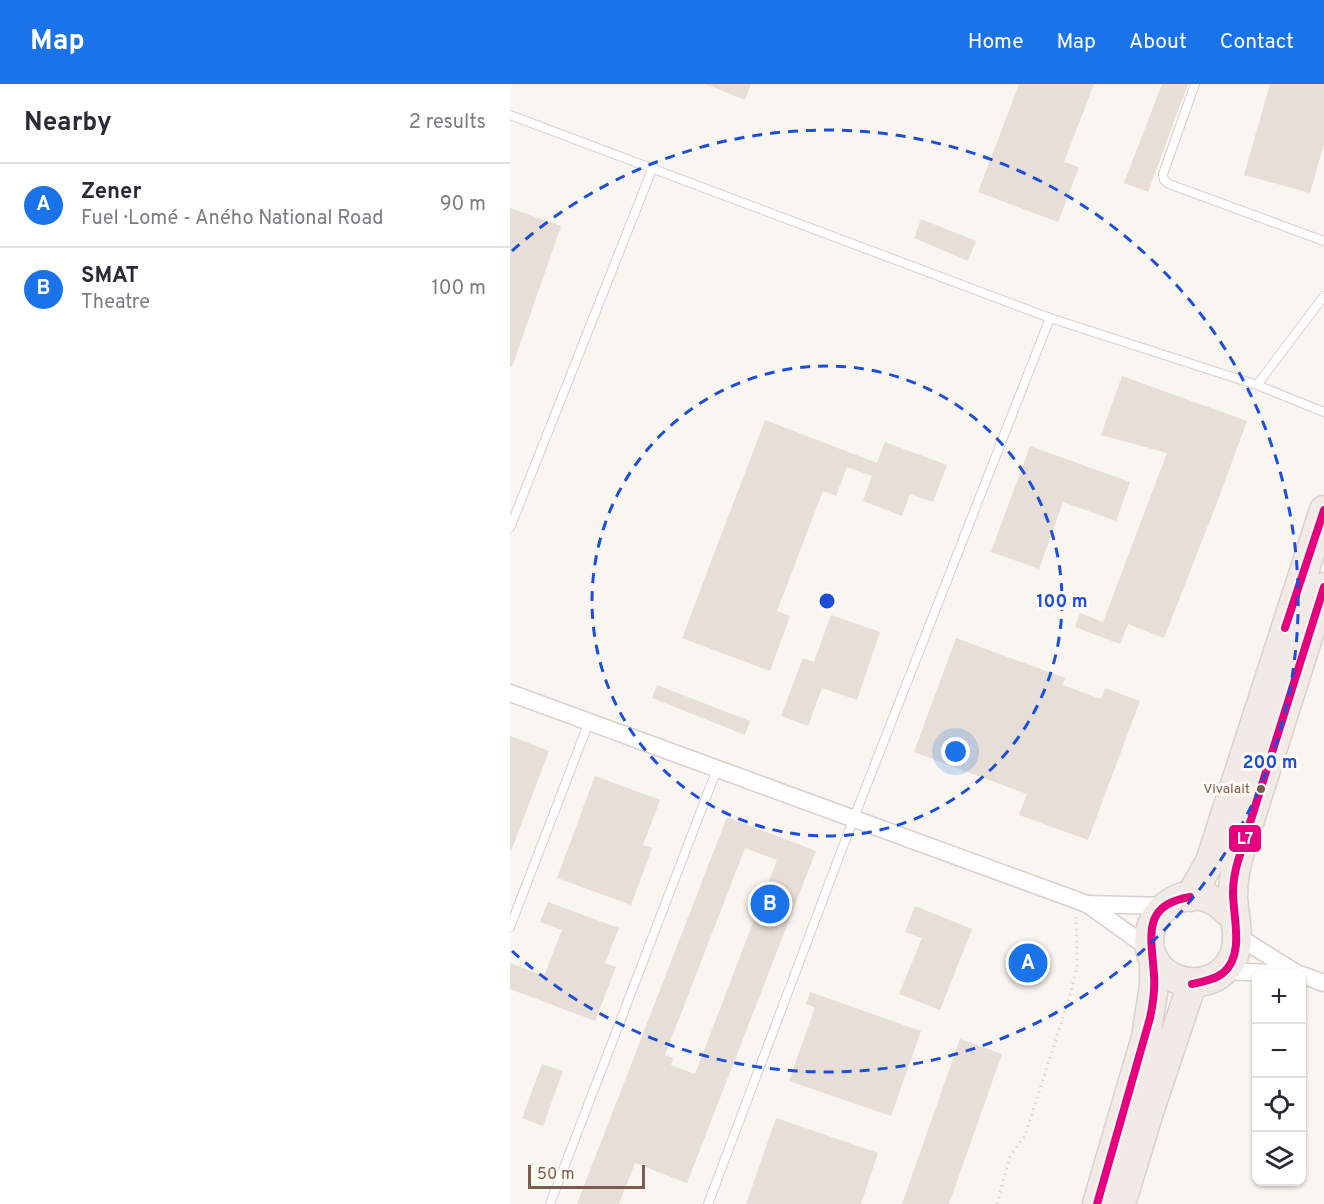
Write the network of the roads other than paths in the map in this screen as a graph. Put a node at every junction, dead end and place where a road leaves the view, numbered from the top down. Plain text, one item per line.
1 (1195, 84) edge
2 (510, 115) edge
3 (653, 167) junction
4 (1324, 241) edge
5 (1324, 296) edge
6 (1050, 318) junction
7 (1257, 385) junction
8 (1324, 412) edge
9 (1324, 510) edge
10 (510, 528) edge
11 (1324, 586) edge
12 (510, 693) edge
13 (588, 722) junction
14 (717, 769) junction
15 (853, 820) junction
16 (1082, 902) junction
17 (1177, 902) junction
18 (510, 927) edge
19 (1236, 927) junction
20 (1152, 954) junction
21 (1293, 970) edge
22 (1223, 971) junction
23 (1252, 973) edge
24 (1306, 977) edge
25 (1324, 983) edge
26 (1192, 984) junction
27 (550, 1204) edge
28 (708, 1204) edge
29 (1097, 1204) edge
30 (1122, 1204) edge

1 - 4 lane
2 - 3 lane
3 - 6 lane
3 - 10 lane
5 - 7 lane
6 - 7 lane
6 - 15 lane
7 - 8 lane
9 - 17 highway
11 - 19 highway
12 - 13 street
13 - 14 street
13 - 18 lane
14 - 15 street
14 - 27 lane
15 - 16 street
15 - 28 lane
16 - 17 street
16 - 20 street
17 - 19 highway
17 - 20 highway
19 - 21 street
19 - 22 highway
20 - 26 highway
20 - 29 highway
22 - 23 street
22 - 26 highway
24 - 25 street
26 - 30 highway

